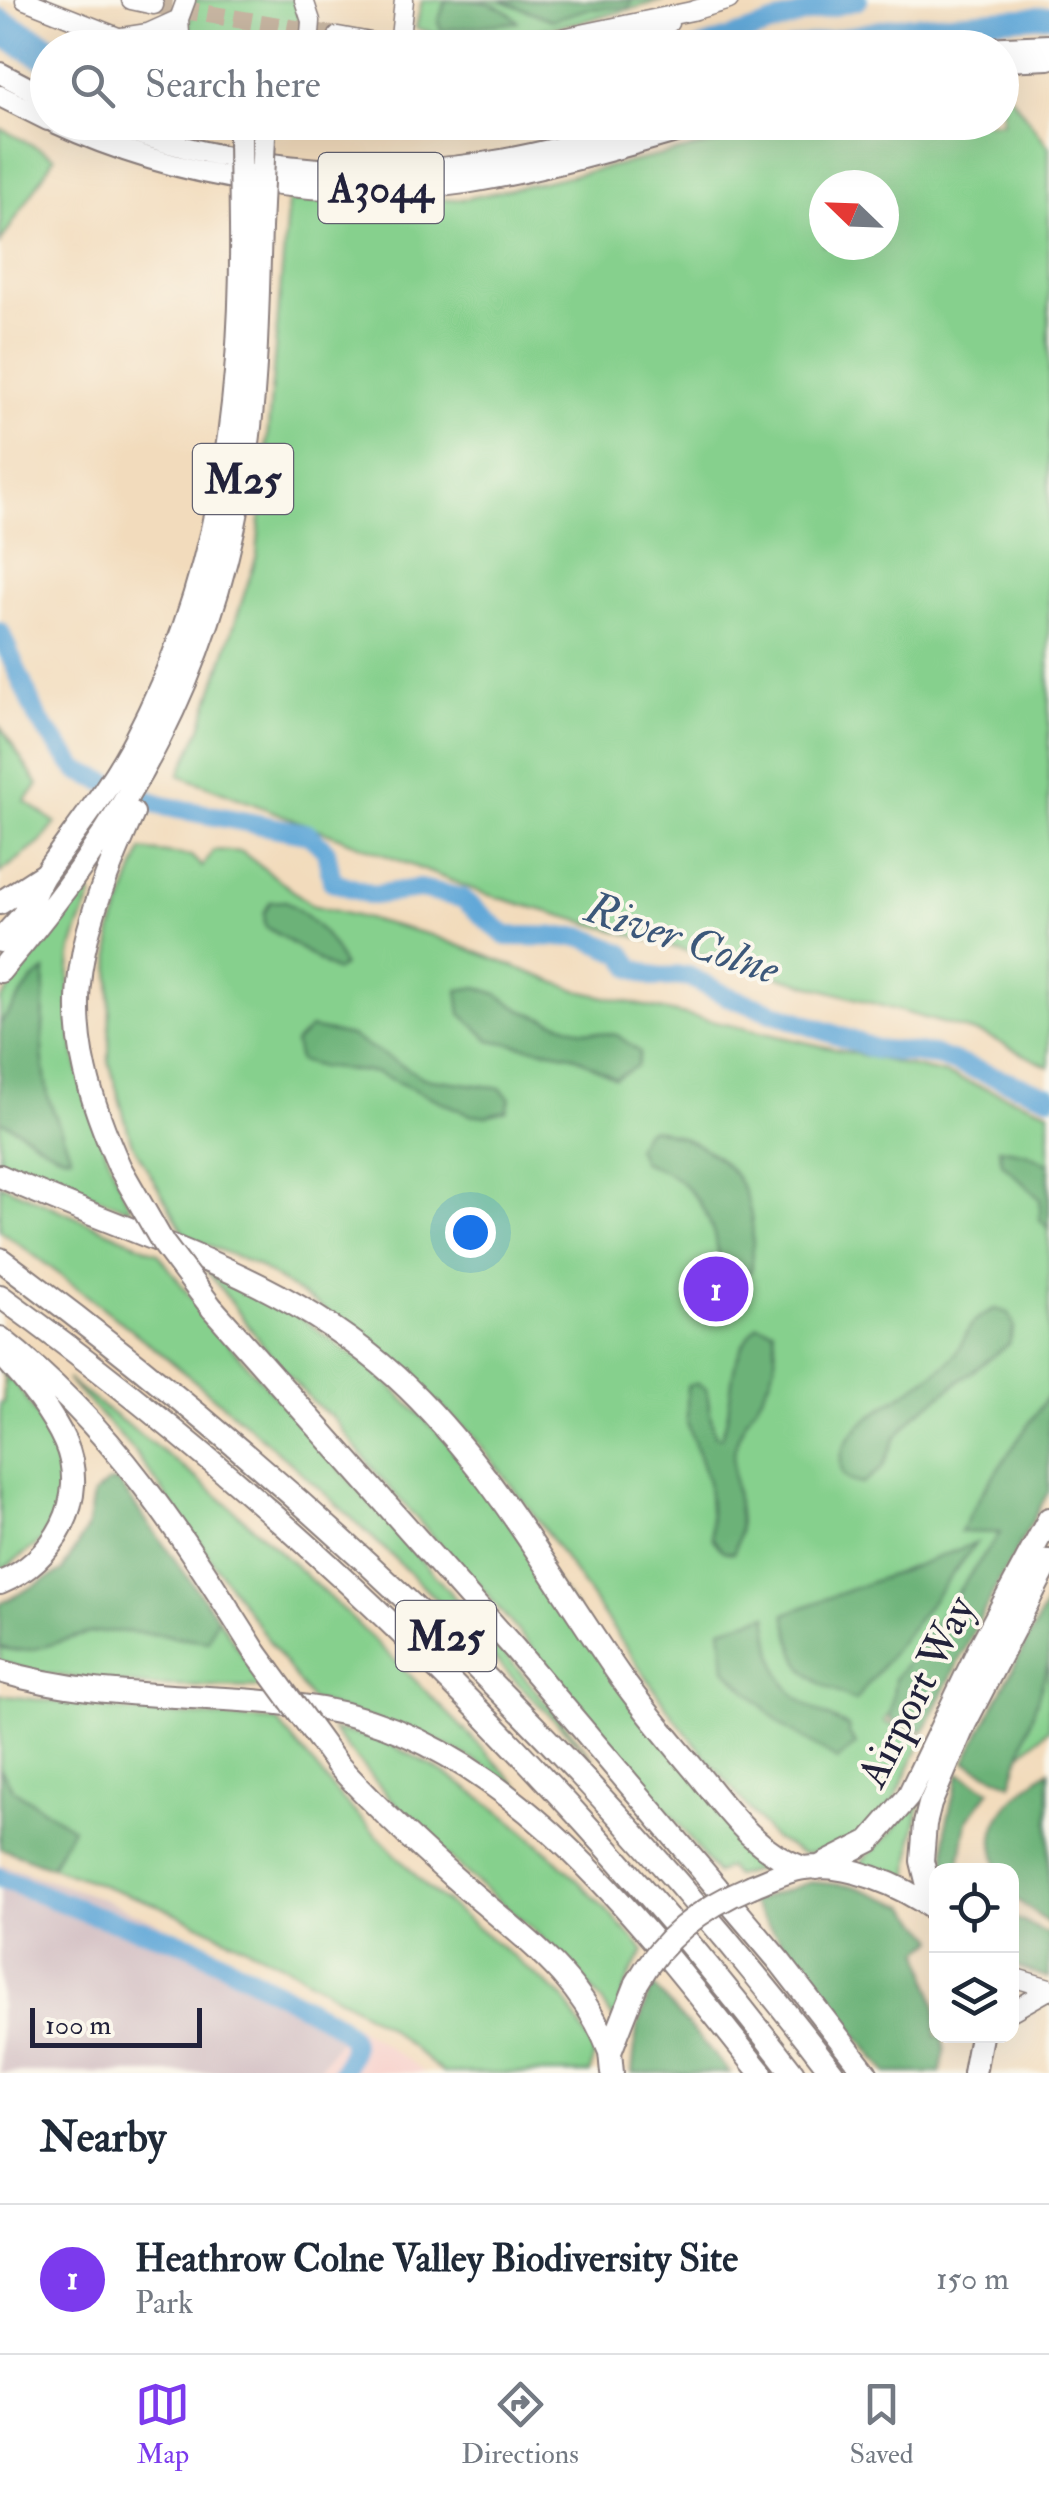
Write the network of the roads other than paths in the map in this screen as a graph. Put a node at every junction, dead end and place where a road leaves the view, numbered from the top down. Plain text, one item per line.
1 (25, 0) edge
2 (132, 0) edge
3 (304, 0) edge
4 (404, 0) edge
5 (729, 0) edge
6 (154, 5) dead end
7 (181, 8) edge
8 (692, 12) junction
9 (96, 30) edge
10 (152, 30) edge
11 (310, 30) edge
12 (403, 30) edge
13 (603, 30) edge
14 (654, 30) edge
15 (1049, 45) edge
16 (1019, 46) edge
17 (1049, 60) edge
18 (1019, 61) edge
19 (0, 73) edge
20 (30, 89) edge
21 (0, 96) edge
22 (30, 111) edge
23 (99, 140) edge
24 (155, 140) edge
25 (239, 140) edge
26 (263, 140) edge
27 (591, 140) edge
28 (643, 140) edge
29 (250, 227) junction
30 (159, 716) junction
31 (109, 844) junction
32 (43, 875) junction
33 (0, 903) edge
34 (0, 940) edge
35 (0, 972) edge
36 (0, 1176) edge
37 (0, 1259) edge
38 (0, 1296) edge
39 (0, 1338) edge
40 (0, 1353) edge
41 (1049, 1519) edge
42 (1049, 1560) edge
43 (0, 1583) edge
44 (0, 1672) edge
45 (291, 1705) junction
46 (810, 1868) junction
47 (929, 1887) edge
48 (929, 1907) edge
49 (1019, 1979) edge
50 (1049, 1989) edge
51 (1019, 2007) edge
52 (981, 2043) edge
53 (610, 2066) edge
54 (760, 2073) edge
55 (793, 2073) edge
56 (833, 2073) edge
57 (866, 2073) edge
58 (974, 2073) edge

1 - 9 street
2 - 6 street
3 - 11 street
4 - 12 street
5 - 8 street
7 - 10 street
8 - 13 street
8 - 14 street
15 - 16 main road
17 - 18 main road
19 - 20 main road
21 - 22 main road, A3044
23 - 28 main road, A3044
24 - 27 main road, A3044
25 - 29 highway, M25, bridge
26 - 29 highway, M25, bridge
29 - 30 highway, M25
30 - 31 highway, M25
30 - 32 highway, M25
31 - 35 highway, M25
31 - 57 highway, M25, bridge
32 - 33 highway, M25
32 - 34 highway, M25
36 - 46 highway, M25
37 - 56 highway, M25
38 - 55 highway, M25
39 - 45 highway, bridge
40 - 43 highway
41 - 46 highway, Airport Way
42 - 47 highway, Airport Way
44 - 45 highway, M25
45 - 53 highway, bridge
45 - 54 highway, M25
46 - 48 highway
46 - 53 highway, Airport Way, bridge
49 - 50 street
50 - 51 street
52 - 58 highway

